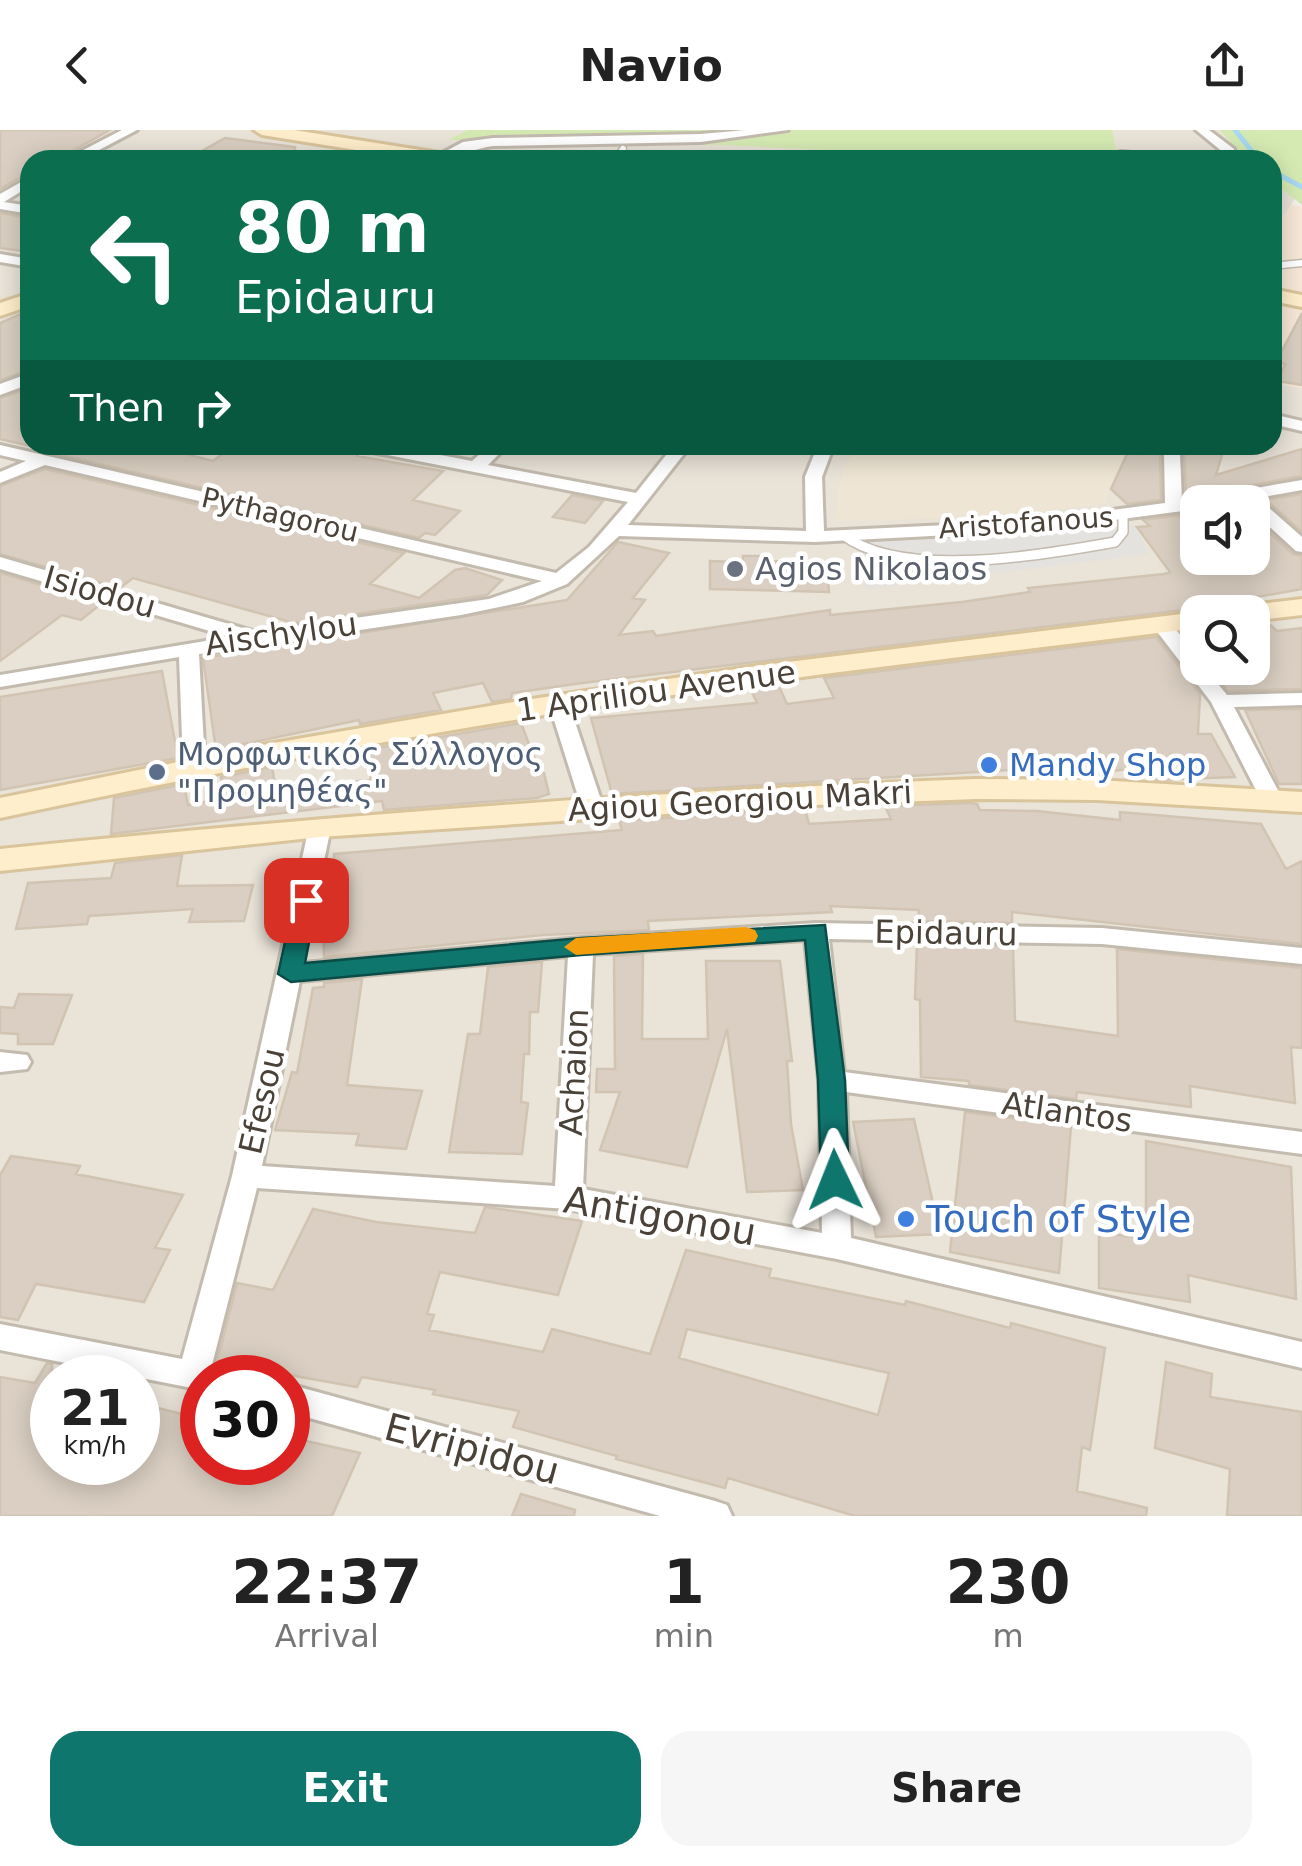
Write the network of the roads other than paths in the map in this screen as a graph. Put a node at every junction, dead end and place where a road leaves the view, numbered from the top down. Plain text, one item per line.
1 (131, 130) edge
2 (262, 130) edge
3 (782, 130) edge
4 (1202, 130) edge
5 (752, 132) edge
6 (299, 133) edge
7 (358, 146) junction
8 (90, 150) edge
9 (349, 150) edge
10 (387, 150) edge
11 (460, 150) edge
12 (1227, 150) edge
13 (22, 455) edge
14 (414, 455) edge
15 (489, 455) edge
16 (675, 455) edge
17 (818, 455) edge
18 (1172, 455) edge
19 (44, 460) junction
20 (476, 467) junction
21 (0, 478) edge
22 (1302, 485) edge
23 (1270, 491) edge
24 (638, 499) junction
25 (1180, 507) edge
26 (1174, 508) junction
27 (1123, 516) junction
28 (1270, 518) edge
29 (613, 530) junction
30 (844, 535) junction
31 (815, 537) junction
32 (1302, 547) edge
33 (0, 563) edge
34 (560, 580) junction
35 (1302, 607) edge
36 (1270, 611) edge
37 (1180, 622) edge
38 (1162, 625) junction
39 (257, 638) junction
40 (190, 647) junction
41 (0, 668) edge
42 (27, 676) junction
43 (0, 681) edge
44 (1302, 699) edge
45 (1221, 701) junction
46 (558, 704) junction
47 (194, 765) junction
48 (1287, 801) edge
49 (0, 808) edge
50 (593, 809) junction
51 (320, 827) junction
52 (0, 860) edge
53 (816, 931) junction
54 (581, 946) junction
55 (1302, 956) edge
56 (291, 974) junction
57 (832, 1080) junction
58 (1302, 1143) edge
59 (246, 1176) junction
60 (568, 1198) junction
61 (837, 1247) junction
62 (0, 1337) edge
63 (207, 1355) edge
64 (1302, 1355) edge
65 (180, 1371) edge
66 (310, 1404) edge
67 (715, 1516) edge

1 - 8 street
2 - 6 main road
3 - 5 street
4 - 12 street
5 - 11 street
6 - 7 main road
7 - 9 main road
7 - 10 main road
13 - 19 street, Pythagorou
14 - 20 street
15 - 20 street
16 - 24 street
17 - 31 street
18 - 26 street
19 - 21 street
19 - 34 street, Pythagorou
20 - 24 street
22 - 23 street, Aristofanous
24 - 29 street
25 - 26 street, Aristofanous
26 - 27 street, Aristofanous
27 - 30 street, Aristofanous
27 - 30 lane
28 - 32 street
29 - 31 street, Aristofanous
29 - 34 street
30 - 31 street, Aristofanous
33 - 39 street, Isiodou
34 - 39 street, Aischylou
35 - 36 main road
37 - 38 main road, 1 Apriliou Avenue
38 - 45 street
38 - 46 main road, 1 Apriliou Avenue
39 - 40 street, Aischylou
40 - 42 street, Aischylou
40 - 47 street
41 - 42 street
42 - 43 street, Aischylou
44 - 45 street
45 - 48 street
46 - 47 main road, 1 Apriliou Avenue
46 - 50 street
47 - 49 main road, 1 Apriliou Avenue
48 - 50 main road, Agiou Georgiou Makri
50 - 51 main road, Agiou Georgiou Makri
51 - 52 main road, Agiou Georgiou Makri
51 - 56 street, Efesou
53 - 54 street, Epidauru
53 - 55 street, Epidauru
53 - 57 street
54 - 56 street, Epidauru
54 - 60 street, Achaion
56 - 59 street, Efesou
57 - 58 street, Atlantos
57 - 61 street
59 - 60 street, Antigonou
59 - 63 street, Efesou
60 - 61 street, Antigonou
61 - 64 street, Antigonou
62 - 65 street
66 - 67 street, Evripidou

